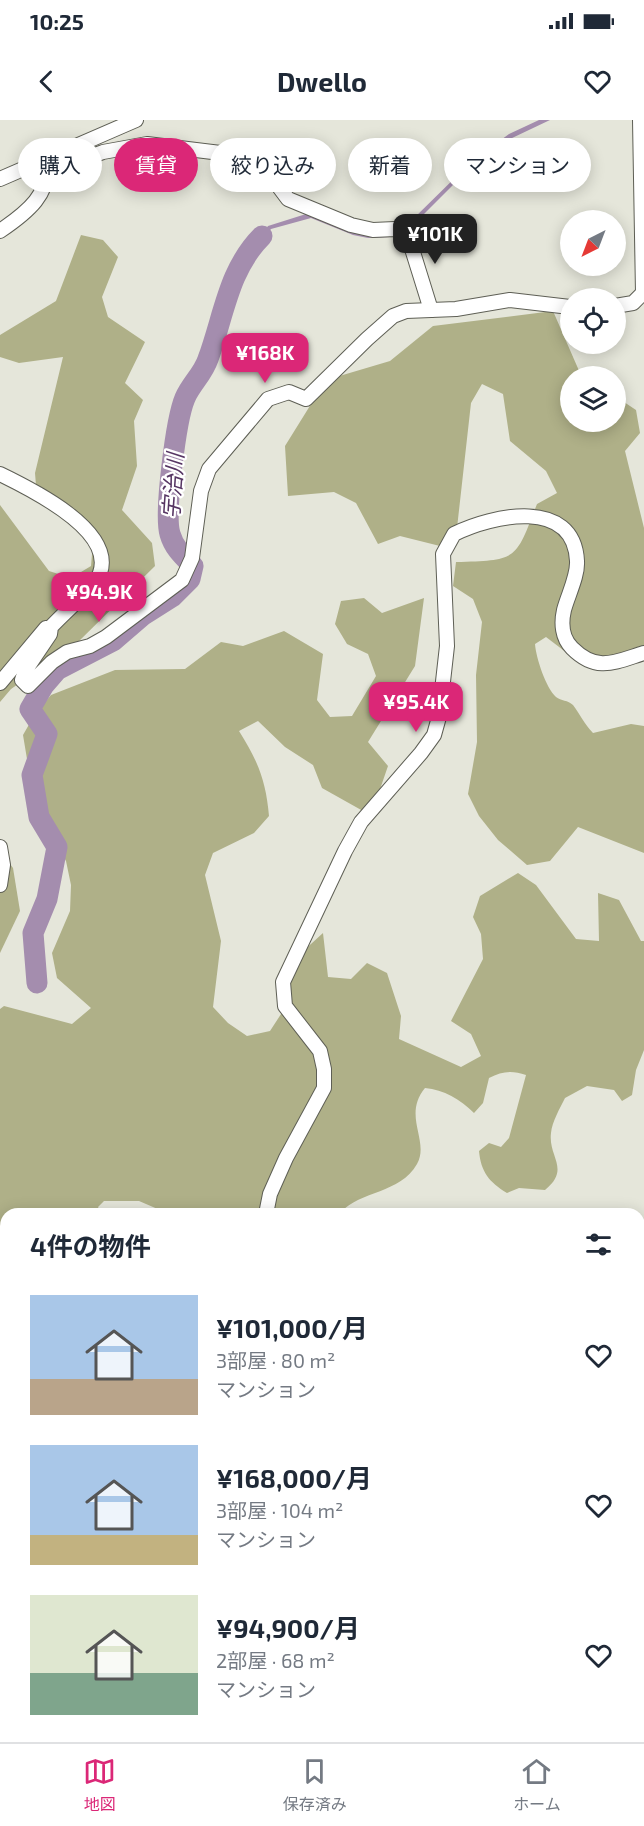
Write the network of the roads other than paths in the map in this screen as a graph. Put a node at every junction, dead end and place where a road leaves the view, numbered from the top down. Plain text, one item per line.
1 (136, 120) edge
2 (640, 120) edge
3 (94, 138) edge
4 (102, 152) edge
5 (18, 171) edge
6 (0, 179) edge
7 (41, 192) edge
8 (0, 231) edge
9 (643, 293) edge
10 (626, 304) edge
11 (560, 305) edge
12 (431, 310) junction
13 (0, 474) edge
14 (51, 627) junction
15 (644, 653) edge
16 (0, 683) edge
17 (0, 847) edge
18 (0, 885) edge
19 (267, 1208) edge

1 - 3 street
2 - 9 street
4 - 12 street
5 - 6 street
7 - 8 street
9 - 10 street
11 - 12 street
12 - 14 street
13 - 14 street
14 - 16 street
15 - 19 street
17 - 18 street

